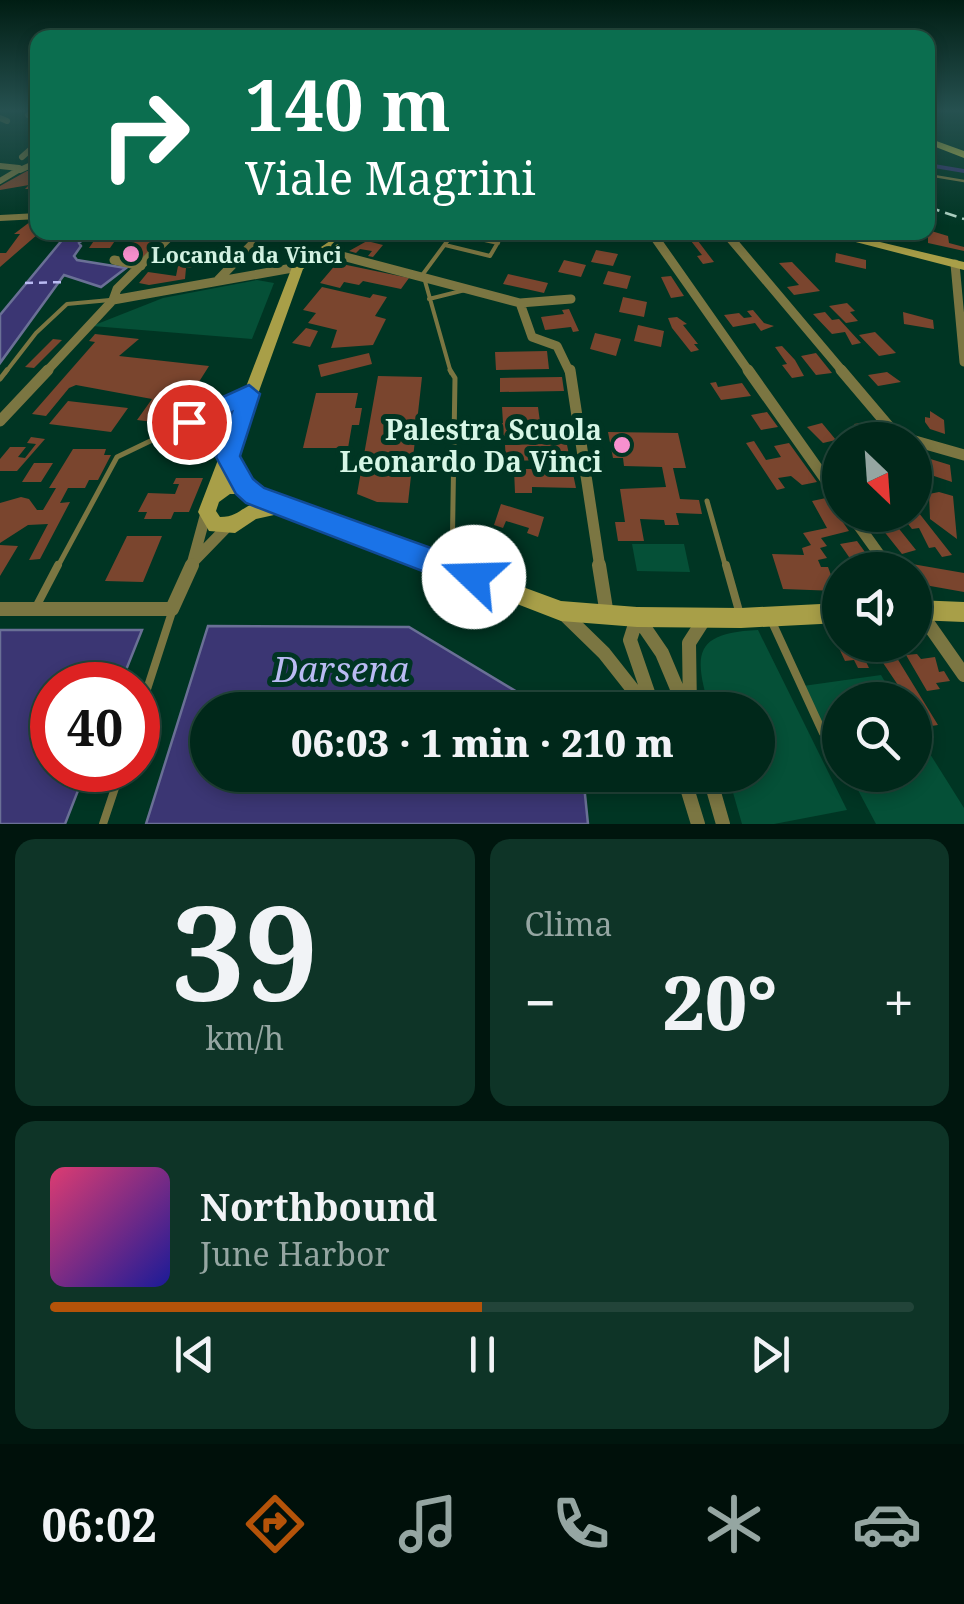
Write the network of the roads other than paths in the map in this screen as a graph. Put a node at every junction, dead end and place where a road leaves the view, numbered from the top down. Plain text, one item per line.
1 (30, 153) edge
2 (22, 158) dead end
3 (30, 165) edge
4 (0, 166) edge
5 (20, 169) junction
6 (935, 176) edge
7 (0, 181) edge
8 (964, 181) edge
9 (30, 216) edge
10 (0, 218) edge
11 (166, 240) edge
12 (256, 240) edge
13 (339, 240) edge
14 (447, 240) edge
15 (484, 240) edge
16 (500, 240) edge
17 (656, 240) edge
18 (732, 240) edge
19 (855, 240) edge
20 (498, 243) junction
21 (444, 245) junction
22 (323, 251) junction
23 (114, 260) dead end
24 (959, 265) edge
25 (141, 266) junction
26 (298, 267) junction
27 (422, 274) junction
28 (217, 280) junction
29 (472, 289) junction
30 (116, 295) junction
31 (429, 299) junction
32 (570, 299) dead end
33 (520, 303) junction
34 (964, 354) edge
35 (964, 362) edge
36 (0, 380) edge
37 (249, 394) junction
38 (0, 421) edge
39 (886, 422) edge
40 (932, 445) edge
41 (964, 455) edge
42 (228, 457) junction
43 (822, 475) edge
44 (250, 498) junction
45 (707, 501) dead end
46 (210, 504) junction
47 (228, 526) junction
48 (194, 561) junction
49 (452, 568) junction
50 (0, 609) edge
51 (36, 609) junction
52 (172, 609) junction
53 (932, 609) edge
54 (561, 611) junction
55 (964, 612) edge
56 (822, 614) edge
57 (607, 616) junction
58 (770, 616) junction
59 (638, 617) junction
60 (706, 618) junction
61 (741, 618) junction
62 (932, 630) edge
63 (155, 662) edge
64 (964, 675) edge
65 (636, 692) edge
66 (646, 692) edge
67 (680, 692) edge
68 (687, 692) edge
69 (822, 731) edge
70 (113, 792) edge
71 (689, 792) edge
72 (714, 792) edge
73 (103, 824) edge
74 (698, 824) edge
75 (723, 824) edge

1 - 2 street
3 - 5 street
4 - 5 street
5 - 7 street
6 - 8 lane
9 - 10 street
11 - 25 street
12 - 28 street
13 - 22 street
14 - 21 lane
15 - 20 lane
16 - 20 lane
17 - 43 street
18 - 39 street
19 - 24 street
20 - 21 lane
21 - 27 lane
22 - 26 street
22 - 27 street
23 - 25 street
24 - 34 street
25 - 30 street
26 - 28 street
26 - 37 street
27 - 29 street
27 - 31 lane
28 - 30 street
29 - 31 lane
29 - 33 street
30 - 36 lane
30 - 38 street
31 - 49 lane
32 - 33 street
33 - 57 street
34 - 35 street
37 - 42 street
37 - 51 lane
40 - 41 street
42 - 44 street
42 - 46 street
44 - 46 street
44 - 47 street
44 - 49 street
45 - 61 lane
46 - 47 street
46 - 48 street
47 - 48 street
48 - 52 street
49 - 54 street
50 - 51 street
51 - 52 street
52 - 63 lane
53 - 55 street
54 - 57 street
54 - 65 street
56 - 58 street
57 - 59 street
58 - 61 street
58 - 69 lane
59 - 60 street
59 - 66 street
59 - 67 street
60 - 61 street
60 - 68 street
62 - 64 street
70 - 73 lane
71 - 74 street
72 - 75 street

